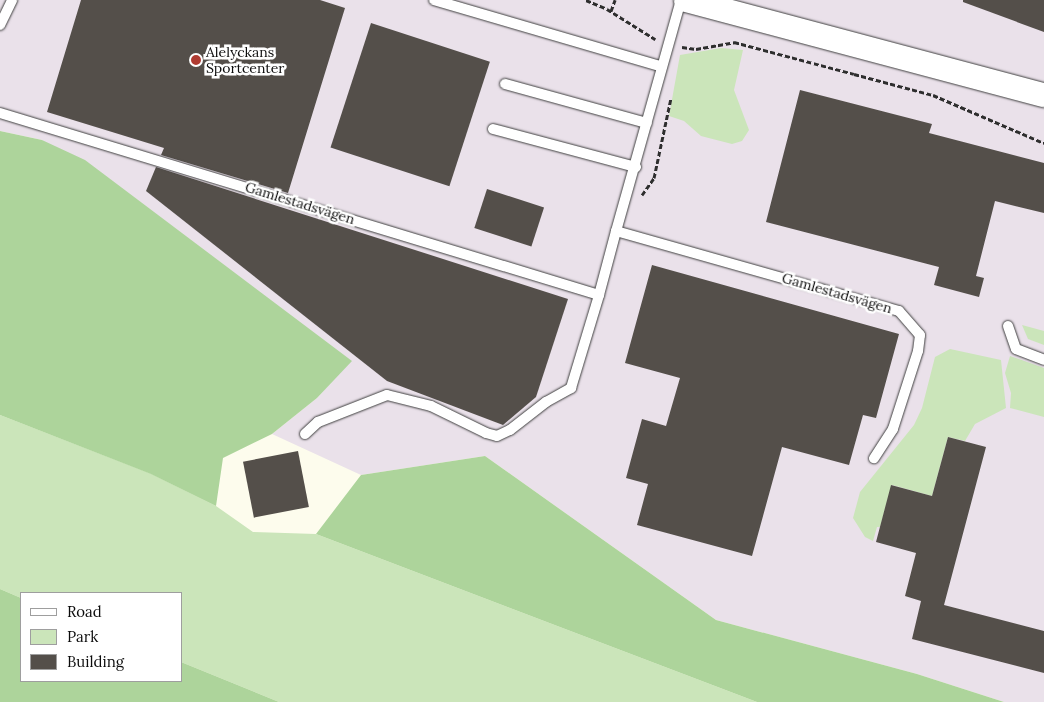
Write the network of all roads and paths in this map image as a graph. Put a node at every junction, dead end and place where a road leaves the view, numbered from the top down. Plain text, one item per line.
1 (12, 0) edge
2 (434, 0) edge
3 (586, 0) edge
4 (615, 0) edge
5 (681, 0) edge
6 (686, 0) edge
7 (611, 11) junction
8 (1, 21) edge
9 (668, 44) junction
10 (681, 46) junction
11 (679, 52) dead end
12 (660, 66) junction
13 (505, 84) dead end
14 (671, 93) dead end
15 (1044, 95) edge
16 (0, 113) edge
17 (647, 123) junction
18 (493, 129) dead end
19 (1044, 144) edge
20 (636, 167) junction
21 (638, 199) dead end
22 (616, 231) junction
23 (599, 295) junction
24 (1008, 326) dead end
25 (1044, 360) edge
26 (305, 434) dead end
27 (874, 458) dead end

1 - 8 lane
2 - 12 lane
3 - 7 path
4 - 7 path
5 - 9 lane
6 - 15 street
7 - 9 path
9 - 10 path
9 - 12 lane
10 - 11 path
10 - 19 path
12 - 17 lane
13 - 17 lane
14 - 21 path
16 - 23 lane, Gamlestadsvägen
17 - 20 lane
18 - 20 lane
20 - 22 lane
22 - 23 lane
22 - 27 lane, Gamlestadsvägen
23 - 26 lane
24 - 25 lane

